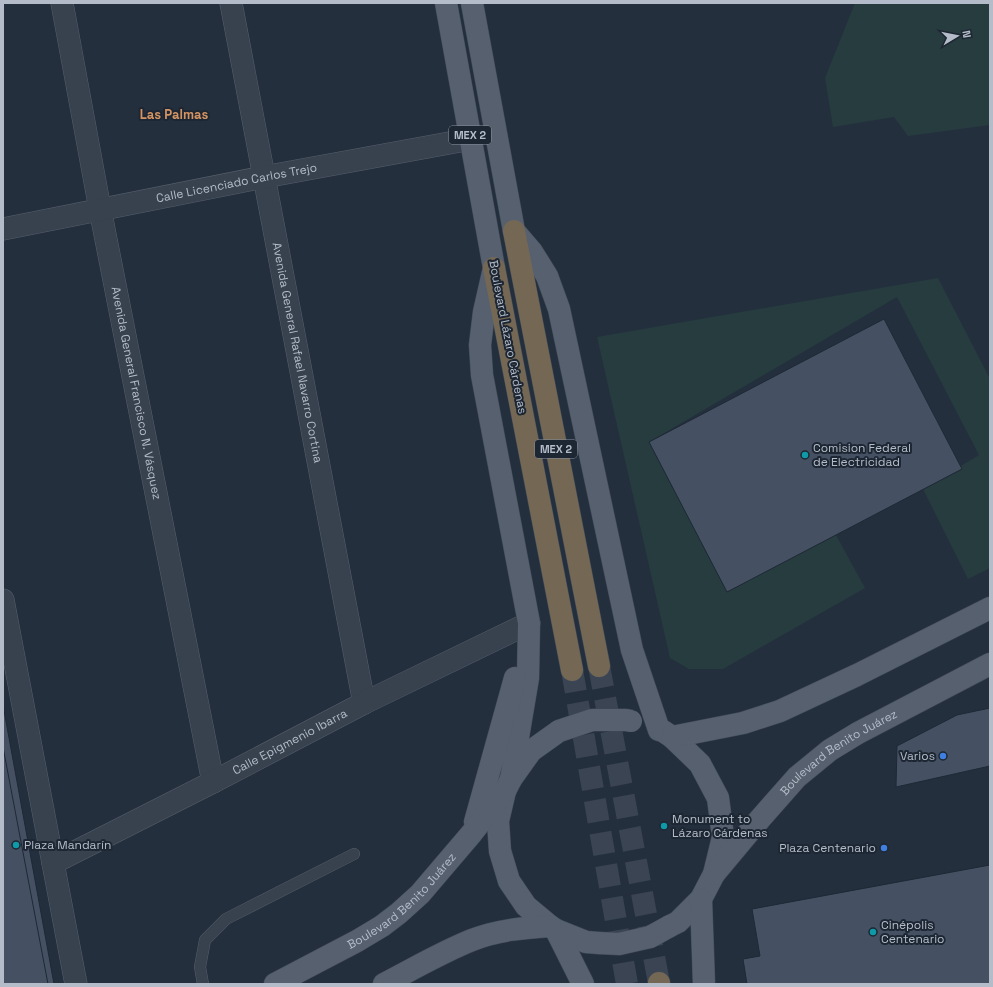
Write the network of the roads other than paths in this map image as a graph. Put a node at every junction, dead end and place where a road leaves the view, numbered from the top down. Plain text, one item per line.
1 (62, 3) edge
2 (231, 3) edge
3 (446, 3) edge
4 (472, 3) edge
5 (470, 139) junction
6 (264, 177) junction
7 (100, 209) junction
8 (3, 229) edge
9 (514, 231) junction
10 (494, 268) junction
11 (3, 600) edge
12 (990, 608) edge
13 (529, 623) junction
14 (990, 664) edge
15 (599, 666) tunnel mouth
16 (572, 670) tunnel mouth
17 (364, 703) junction
18 (666, 733) junction
19 (212, 782) junction
20 (508, 785) junction
21 (472, 833) junction
22 (354, 854) dead end
23 (53, 863) junction
24 (714, 874) junction
25 (701, 899) junction
26 (553, 928) junction
27 (76, 984) edge
28 (203, 984) edge
29 (275, 984) edge
30 (384, 984) edge
31 (583, 984) edge
32 (704, 984) edge

1 - 7 street, Avenida General Francisco N. Vásquez
2 - 6 street, Avenida General Rafael Navarro Cortina
3 - 5 main road, Boulevard Lázaro Cárdenas / MEX 2
4 - 9 main road, MEX 2
5 - 6 street, Calle Licenciado Carlos Trejo
5 - 10 main road, Boulevard Lázaro Cárdenas / MEX 2
6 - 7 street, Calle Licenciado Carlos Trejo
6 - 17 street, Avenida General Rafael Navarro Cortina
7 - 8 street, Calle Licenciado Carlos Trejo
7 - 19 street, Avenida General Francisco N. Vásquez
9 - 15 highway, MEX 2
9 - 18 main road
10 - 13 main road
10 - 16 highway, Boulevard Lázaro Cárdenas / MEX 2
11 - 23 street
12 - 18 main road
13 - 17 street, Calle Epigmenio Ibarra
13 - 20 main road
13 - 21 main road
14 - 24 main road, Boulevard Benito Juárez
17 - 19 street, Calle Epigmenio Ibarra
18 - 20 main road, Boulevard Benito Juárez, bridge
18 - 24 main road
19 - 23 street, Calle Epigmenio Ibarra
20 - 21 main road, Boulevard Benito Juárez
20 - 26 main road
21 - 29 main road, Boulevard Benito Juárez
22 - 28 lane
23 - 27 street
24 - 25 main road
25 - 26 main road, bridge
25 - 32 main road
26 - 30 main road
26 - 31 main road

